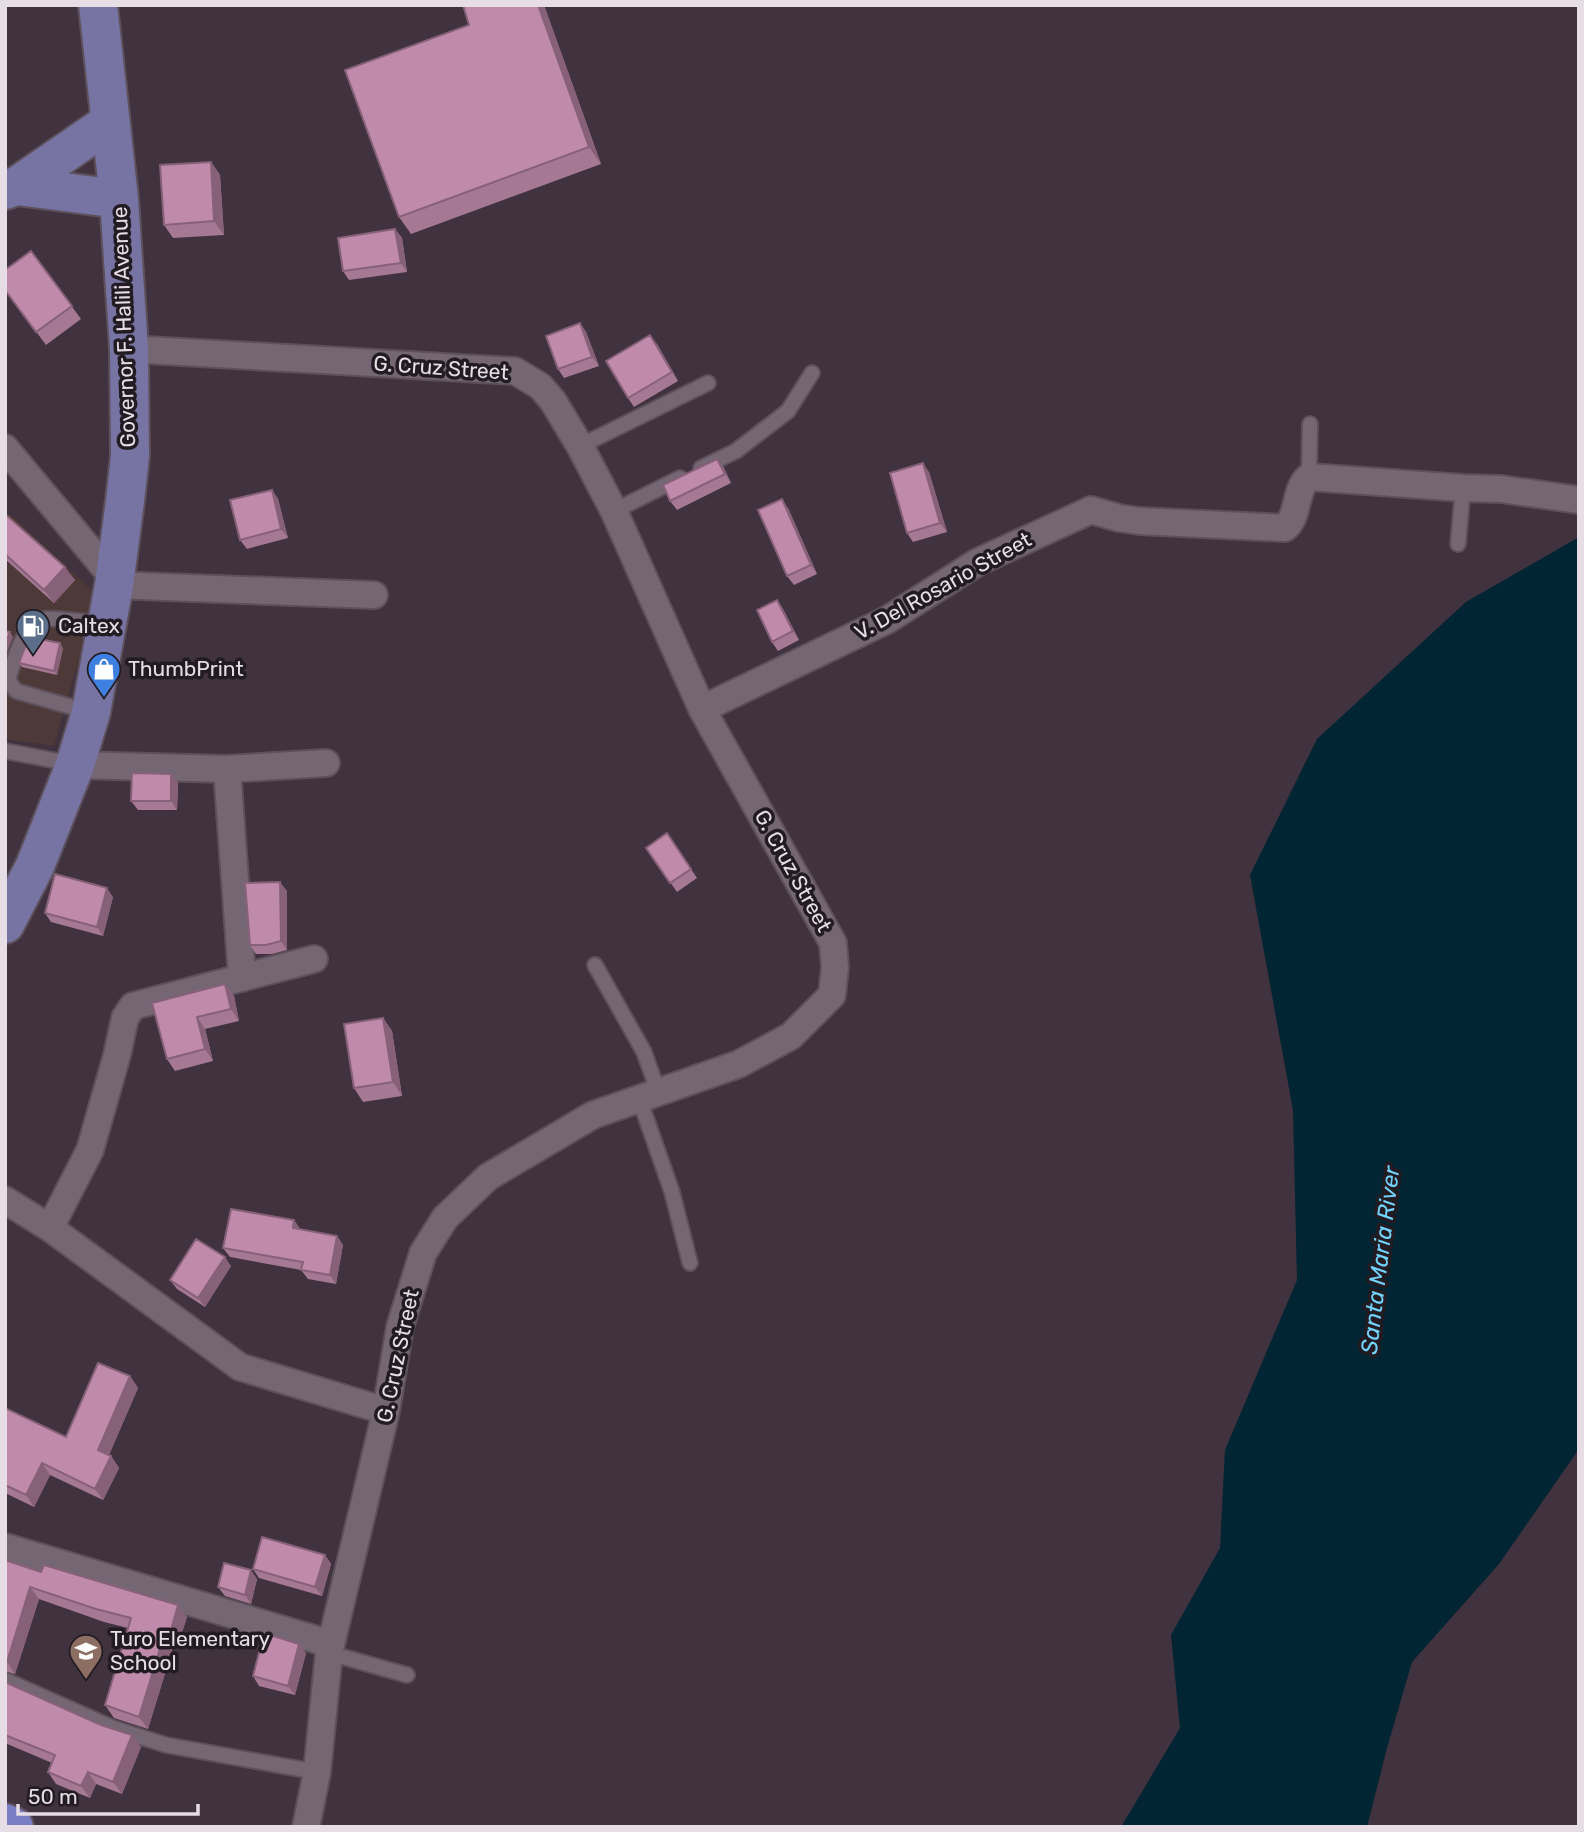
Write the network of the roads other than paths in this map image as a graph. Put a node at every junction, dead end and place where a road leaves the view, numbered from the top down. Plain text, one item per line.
1 (98, 5) edge
2 (110, 122) junction
3 (11, 188) edge
4 (119, 199) junction
5 (129, 349) junction
6 (812, 373) dead end
7 (708, 383) dead end
8 (1310, 424) dead end
9 (580, 446) junction
10 (5, 448) edge
11 (1309, 477) junction
12 (1463, 488) junction
13 (1579, 500) edge
14 (614, 511) junction
15 (1458, 544) dead end
16 (114, 585) junction
17 (374, 595) dead end
18 (106, 625) junction
19 (702, 709) junction
20 (91, 712) junction
21 (5, 751) edge
22 (326, 763) dead end
23 (75, 765) junction
24 (227, 769) junction
25 (5, 924) edge
26 (314, 959) dead end
27 (595, 965) dead end
28 (242, 978) junction
29 (649, 1095) junction
30 (5, 1200) edge
31 (50, 1227) junction
32 (691, 1264) dead end
33 (386, 1411) junction
34 (5, 1547) edge
35 (330, 1649) junction
36 (407, 1675) dead end
37 (5, 1680) edge
38 (317, 1772) junction
39 (5, 1823) edge
40 (13, 1827) edge
41 (306, 1827) edge

1 - 2 main road, Governor F. Halili Avenue
2 - 3 main road
2 - 4 main road, Governor F. Halili Avenue
3 - 4 main road
4 - 5 main road, Governor F. Halili Avenue
5 - 9 street, G. Cruz Street
5 - 16 main road, Governor F. Halili Avenue
6 - 14 lane
7 - 9 lane
8 - 11 lane
9 - 14 street, G. Cruz Street
10 - 16 street
11 - 12 street
11 - 19 street, V. Del Rosario Street
12 - 13 street
12 - 15 lane
14 - 19 street, G. Cruz Street
16 - 17 street
16 - 18 main road, Governor F. Halili Avenue
18 - 20 main road, Governor F. Halili Avenue
18 - 20 lane
19 - 29 street, G. Cruz Street
20 - 23 main road, Governor F. Halili Avenue
21 - 23 lane
22 - 24 street
23 - 24 street
23 - 25 main road, Governor F. Halili Avenue
24 - 28 street
26 - 28 street
27 - 29 lane
28 - 31 street
29 - 32 lane
29 - 33 street, G. Cruz Street
30 - 31 street
31 - 33 street
33 - 35 street, G. Cruz Street
34 - 35 street
35 - 36 lane
35 - 38 street, G. Cruz Street
37 - 38 lane
38 - 41 street, G. Cruz Street
39 - 40 highway

